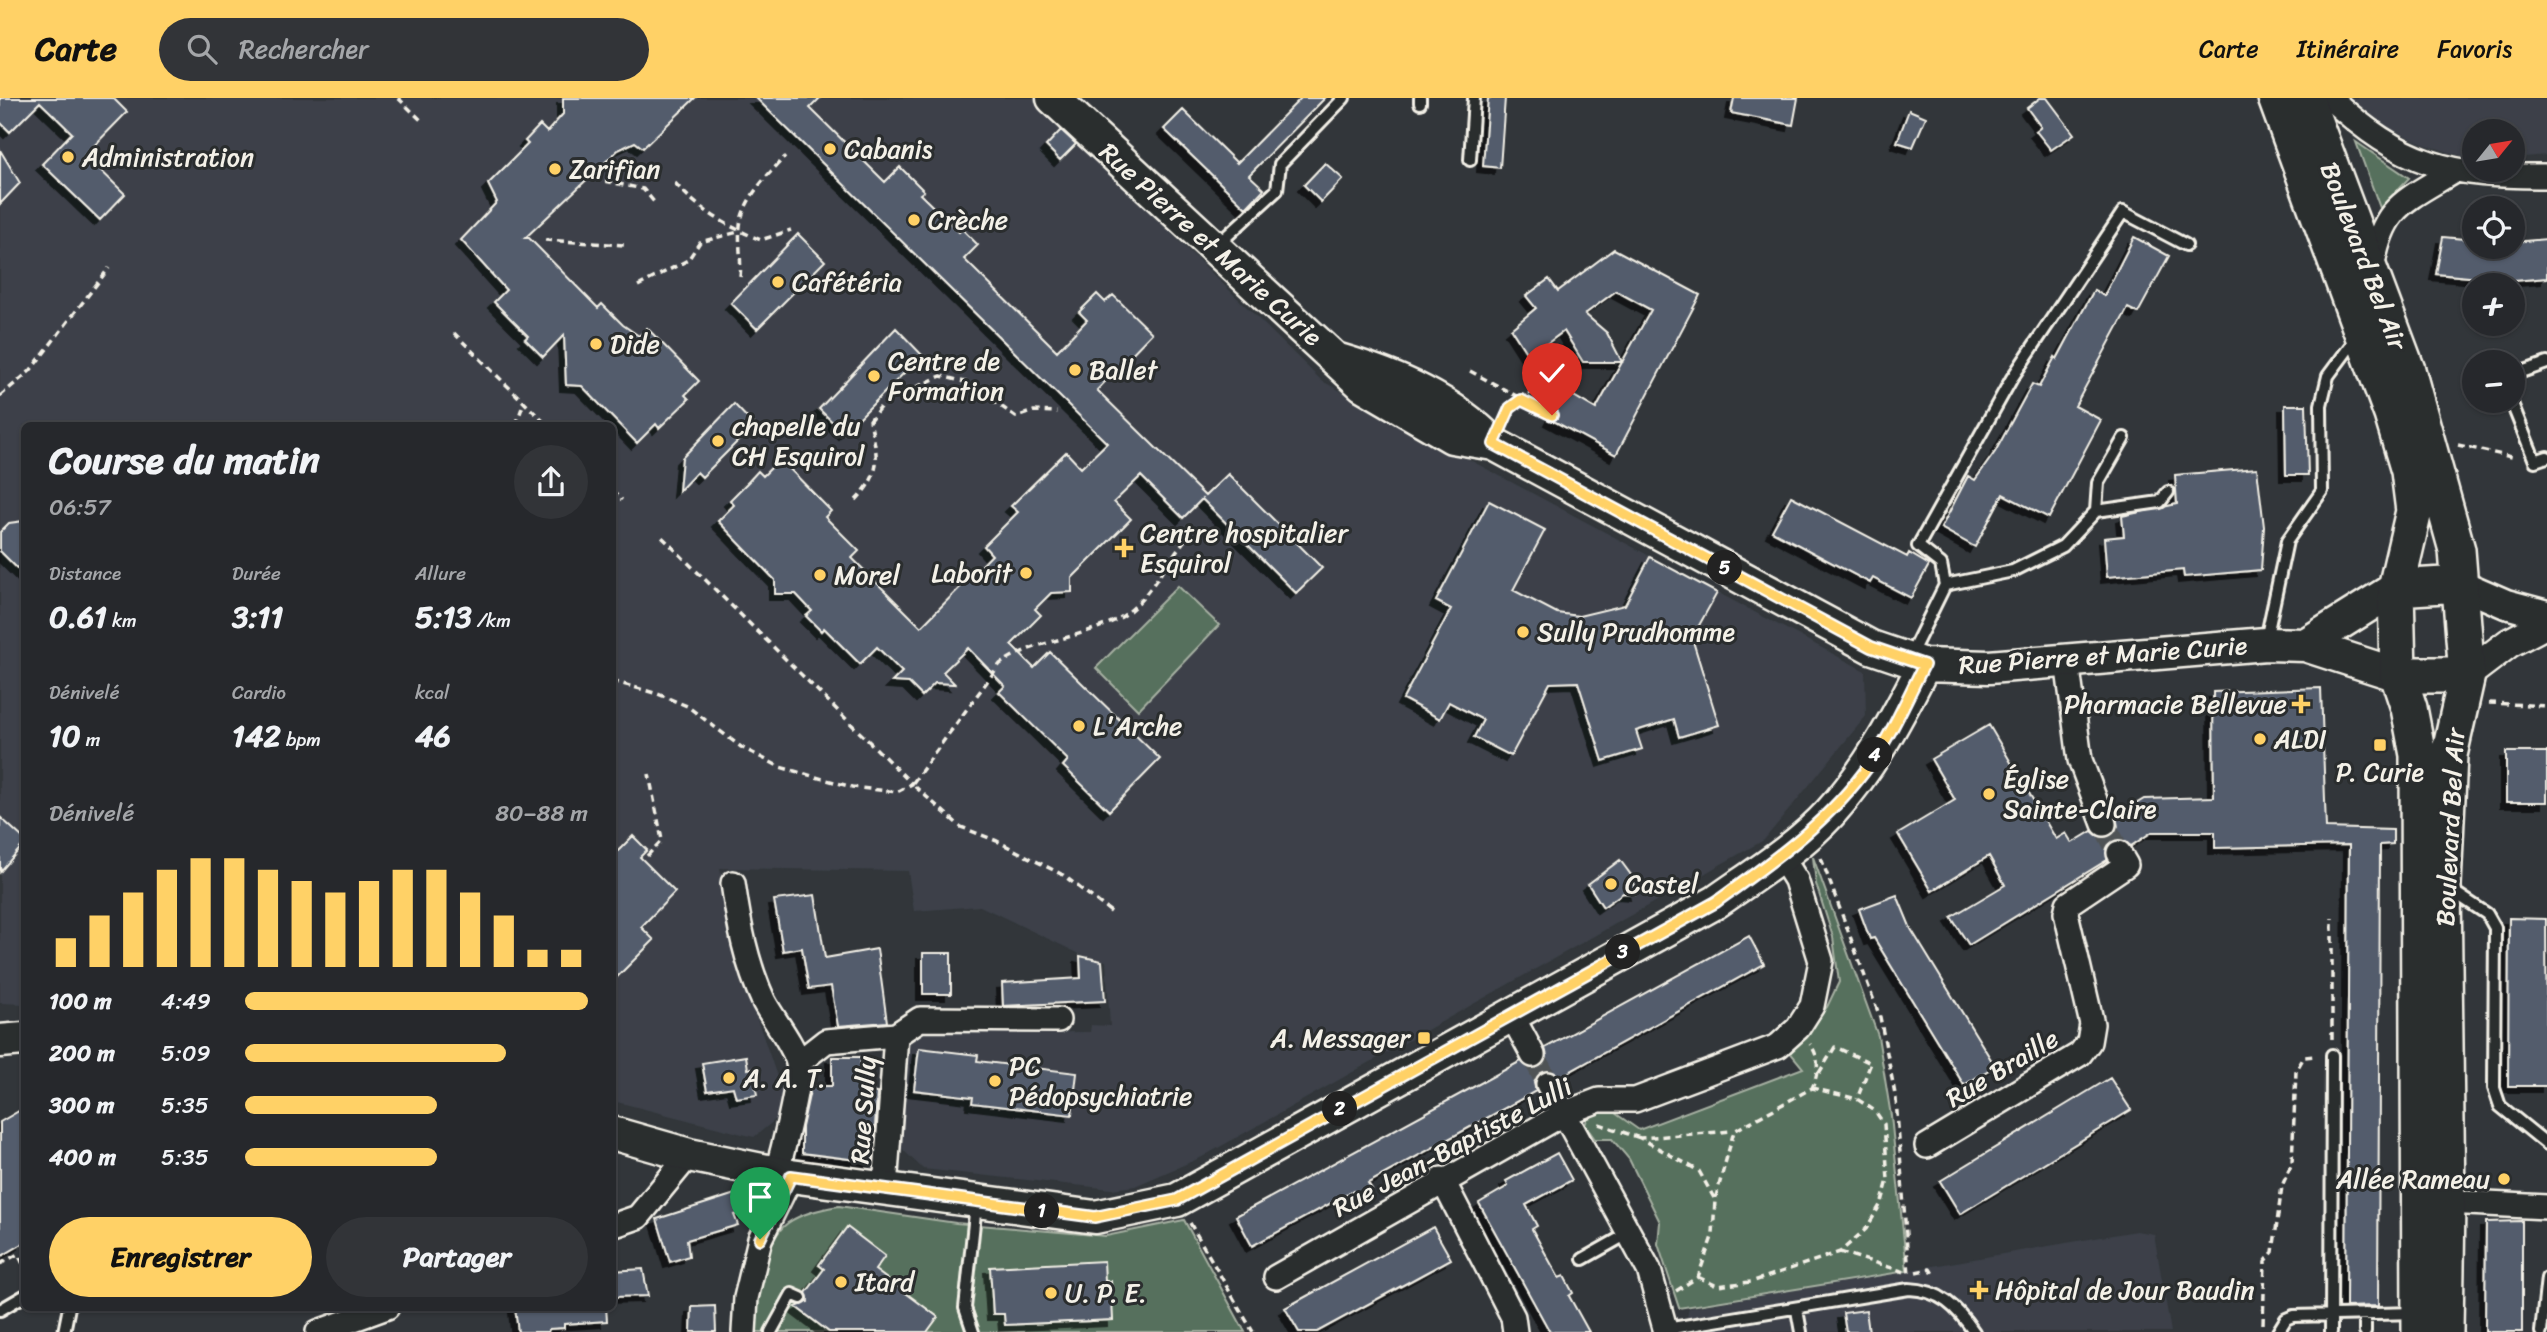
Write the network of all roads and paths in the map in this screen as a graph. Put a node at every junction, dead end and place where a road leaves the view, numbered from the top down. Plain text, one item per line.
1 (398, 98) edge
2 (1053, 98) edge
3 (1345, 98) edge
4 (1474, 98) edge
5 (2276, 98) edge
6 (2305, 98) edge
7 (2330, 98) edge
8 (423, 122) dead end
9 (785, 158) dead end
10 (1470, 160) dead end
11 (2454, 171) junction
12 (2547, 176) edge
13 (605, 181) dead end
14 (675, 183) dead end
15 (655, 203) dead end
16 (791, 230) dead end
17 (740, 231) junction
18 (545, 240) dead end
19 (2186, 244) dead end
20 (624, 245) dead end
21 (1216, 246) junction
22 (109, 268) dead end
23 (740, 277) dead end
24 (2371, 280) junction
25 (638, 286) dead end
26 (2361, 332) junction
27 (454, 333) dead end
28 (1536, 352) dead end
29 (1577, 357) dead end
30 (2547, 362) edge
31 (2525, 370) edge
32 (1470, 371) dead end
33 (1553, 376) junction
34 (0, 396) edge
35 (1521, 400) junction
36 (524, 402) junction
37 (1057, 412) dead end
38 (2516, 413) edge
39 (1552, 415) dead end
40 (517, 422) edge
41 (544, 422) edge
42 (2124, 438) dead end
43 (1494, 444) junction
44 (2455, 444) dead end
45 (2547, 457) edge
46 (2535, 461) junction
47 (2168, 492) dead end
48 (616, 495) edge
49 (621, 500) dead end
50 (856, 500) dead end
51 (2096, 511) junction
52 (662, 537) dead end
53 (1186, 540) dead end
54 (2460, 584) junction
55 (1945, 585) junction
56 (2396, 588) junction
57 (2547, 615) edge
58 (2547, 623) edge
59 (2266, 644) junction
60 (2305, 645) junction
61 (2067, 660) junction
62 (1916, 663) junction
63 (2398, 675) junction
64 (616, 682) edge
65 (2472, 689) junction
66 (2547, 706) edge
67 (649, 774) dead end
68 (912, 783) junction
69 (2104, 824) tunnel mouth
70 (1810, 830) junction
71 (2119, 853) dead end
72 (647, 856) dead end
73 (1781, 856) junction
74 (733, 883) dead end
75 (2443, 885) junction
76 (1111, 912) dead end
77 (2332, 918) dead end
78 (1511, 1014) junction
79 (1058, 1020) dead end
80 (1798, 1028) junction
81 (896, 1035) junction
82 (21, 1039) edge
83 (0, 1041) edge
84 (1533, 1055) tunnel mouth
85 (2332, 1055) junction
86 (798, 1063) junction
87 (1818, 1076) junction
88 (1548, 1084) tunnel mouth
89 (1812, 1088) junction
90 (1857, 1099) junction
91 (1565, 1113) junction
92 (2547, 1127) edge
93 (1734, 1131) junction
94 (616, 1134) edge
95 (1640, 1138) junction
96 (2543, 1141) edge
97 (1927, 1146) dead end
98 (689, 1155) junction
99 (784, 1174) junction
100 (1442, 1180) junction
101 (885, 1188) junction
102 (1177, 1200) junction
103 (1715, 1200) junction
104 (2447, 1202) junction
105 (976, 1203) junction
106 (2547, 1208) edge
107 (616, 1225) edge
108 (1629, 1233) junction
109 (1840, 1252) junction
110 (1583, 1259) dead end
111 (21, 1260) edge
112 (0, 1264) edge
113 (1909, 1273) junction
114 (1276, 1277) dead end
115 (1698, 1277) junction
116 (2547, 1278) edge
117 (1937, 1281) dead end
118 (1909, 1289) junction
119 (21, 1298) edge
120 (801, 1298) dead end
121 (1660, 1302) junction
122 (0, 1310) edge
123 (1797, 1310) junction
124 (68, 1311) edge
125 (376, 1311) edge
126 (2331, 1314) junction
127 (2365, 1314) junction
128 (2428, 1326) edge
129 (1666, 1331) edge
130 (64, 1332) edge
131 (318, 1332) edge
132 (744, 1332) edge
133 (771, 1332) edge
134 (973, 1332) edge
135 (1253, 1332) edge
136 (1515, 1332) edge
137 (1801, 1332) edge
138 (1974, 1332) edge
139 (2264, 1332) edge
140 (2277, 1332) edge
141 (2331, 1332) edge
142 (2365, 1332) edge
143 (2541, 1332) edge

1 - 8 path
2 - 21 main road, Rue Pierre et Marie Curie
3 - 21 lane
4 - 10 lane
5 - 26 main road, Boulevard Bel Air
6 - 24 main road, Boulevard Bel Air
7 - 11 street
9 - 17 path
11 - 12 street
11 - 24 street
13 - 15 path
14 - 17 path
16 - 17 path
17 - 23 path
17 - 25 path
18 - 20 path
19 - 55 lane
21 - 43 main road, Rue Pierre et Marie Curie
22 - 34 path
24 - 54 main road, Boulevard Bel Air
26 - 56 main road, Boulevard Bel Air
26 - 59 lane
27 - 36 path
28 - 33 path
29 - 33 path
30 - 31 lane
32 - 35 path
33 - 35 path
35 - 39 path
35 - 43 path
36 - 40 path
36 - 41 path
37 - 50 path
38 - 46 lane
42 - 51 lane
43 - 62 main road, Rue Pierre et Marie Curie
44 - 46 path
45 - 46 lane
47 - 51 lane
48 - 49 path
51 - 55 lane
52 - 68 path
53 - 68 path
54 - 56 main road
54 - 57 street
54 - 65 main road, Boulevard Bel Air
55 - 62 lane
56 - 60 main road
56 - 63 main road, Boulevard Bel Air
58 - 65 street
59 - 60 main road, Rue Pierre et Marie Curie
59 - 61 main road, Rue Pierre et Marie Curie
60 - 63 main road, Rue Pierre et Marie Curie
61 - 62 main road, Rue Pierre et Marie Curie
61 - 69 street
62 - 70 main road
63 - 65 main road, Rue Pierre et Marie Curie
63 - 128 main road, Boulevard Bel Air
64 - 68 path
65 - 66 path
65 - 75 main road, Boulevard Bel Air
67 - 72 path
68 - 76 path
70 - 73 main road
70 - 113 path
71 - 97 street, Rue Braille
73 - 78 main road
73 - 80 street, Rue Jean-Baptiste Lulli
74 - 86 street
75 - 96 lane
75 - 104 main road, Boulevard Bel Air
77 - 85 path
78 - 84 street
78 - 102 main road
79 - 81 street
80 - 87 path
80 - 91 street, Rue Jean-Baptiste Lulli
81 - 86 street
81 - 101 street, Rue Sully
82 - 83 main road
85 - 126 lane
85 - 139 path
86 - 99 street
87 - 89 path
87 - 90 path
88 - 91 street
89 - 90 path
89 - 93 path
90 - 109 path
91 - 95 path
91 - 100 street, Rue Jean-Baptiste Lulli
91 - 108 street
92 - 96 lane
93 - 95 path
93 - 103 path
94 - 98 main road
95 - 103 path
98 - 99 main road
98 - 107 street
99 - 101 main road
99 - 132 street
100 - 114 street, Rue Jean-Baptiste Lulli
100 - 136 street
101 - 105 main road
102 - 105 main road
102 - 135 path
103 - 115 path
104 - 106 street
104 - 128 main road, Boulevard Bel Air
105 - 134 lane
108 - 110 lane
108 - 121 street
109 - 113 path
109 - 115 path
111 - 112 path
113 - 117 path
113 - 118 path
115 - 121 path
116 - 143 lane
118 - 123 lane
118 - 138 lane
119 - 122 lane
120 - 133 lane
121 - 129 street
123 - 129 lane
123 - 137 lane
124 - 130 lane
125 - 131 street
126 - 127 lane
126 - 140 lane
126 - 141 lane
127 - 128 lane
127 - 142 lane

